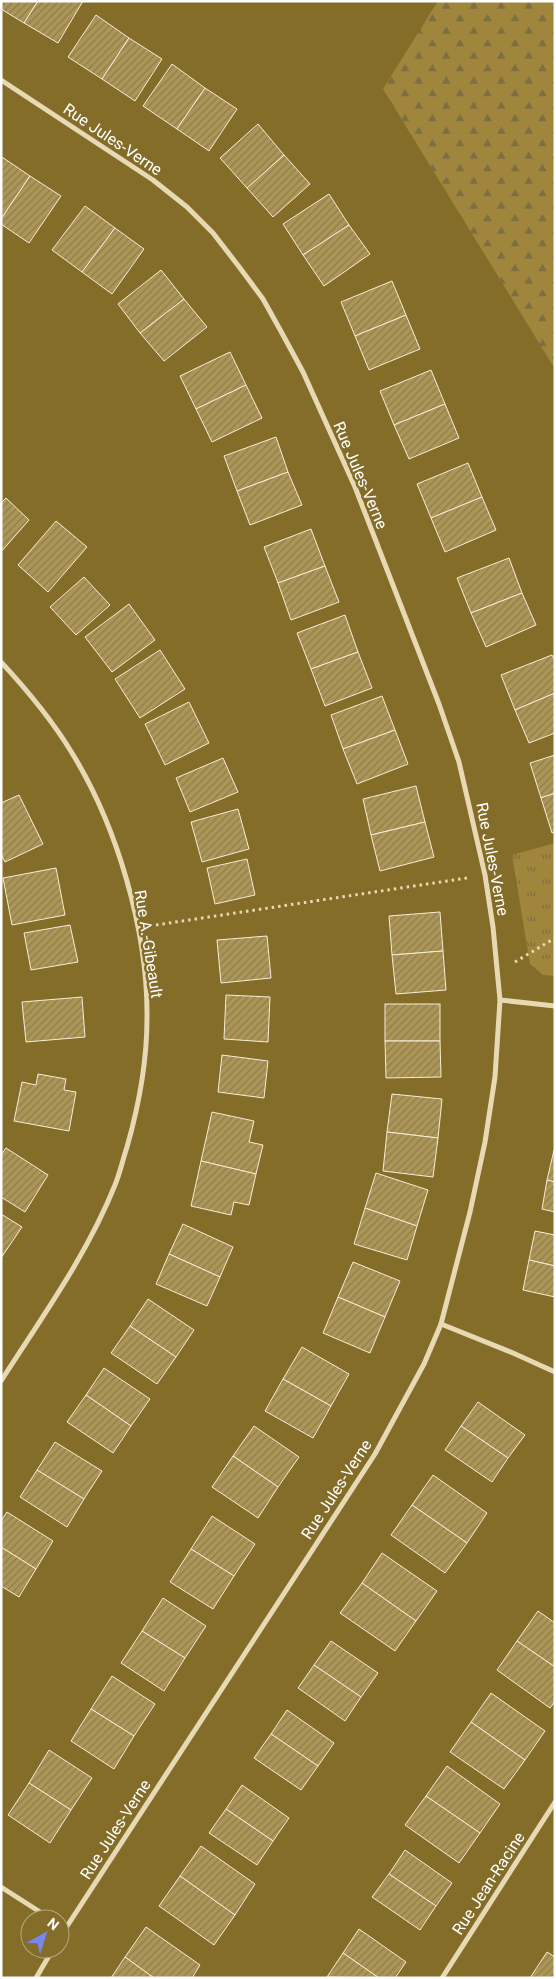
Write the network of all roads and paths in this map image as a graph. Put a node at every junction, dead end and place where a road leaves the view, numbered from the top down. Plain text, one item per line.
1 (1, 80) edge
2 (1, 662) edge
3 (467, 878) dead end
4 (138, 928) junction
5 (555, 938) edge
6 (498, 972) junction
7 (500, 1000) junction
8 (555, 1006) edge
9 (441, 1324) junction
10 (555, 1372) edge
11 (1, 1380) edge
12 (555, 1802) edge
13 (1, 1886) edge
14 (36, 1909) edge
15 (70, 1922) edge
16 (47, 1959) edge
17 (36, 1978) edge
18 (442, 1978) edge

1 - 6 street, Rue Jules-Verne
2 - 4 street, Rue A.-Gibeault
3 - 4 path
4 - 11 street, Rue A.-Gibeault
5 - 6 path
6 - 7 street, Rue Jules-Verne
7 - 8 street
7 - 9 street, Rue Jules-Verne
9 - 10 street
9 - 15 street, Rue Jules-Verne
12 - 18 street, Rue Jean-Racine
13 - 14 street
16 - 17 street

